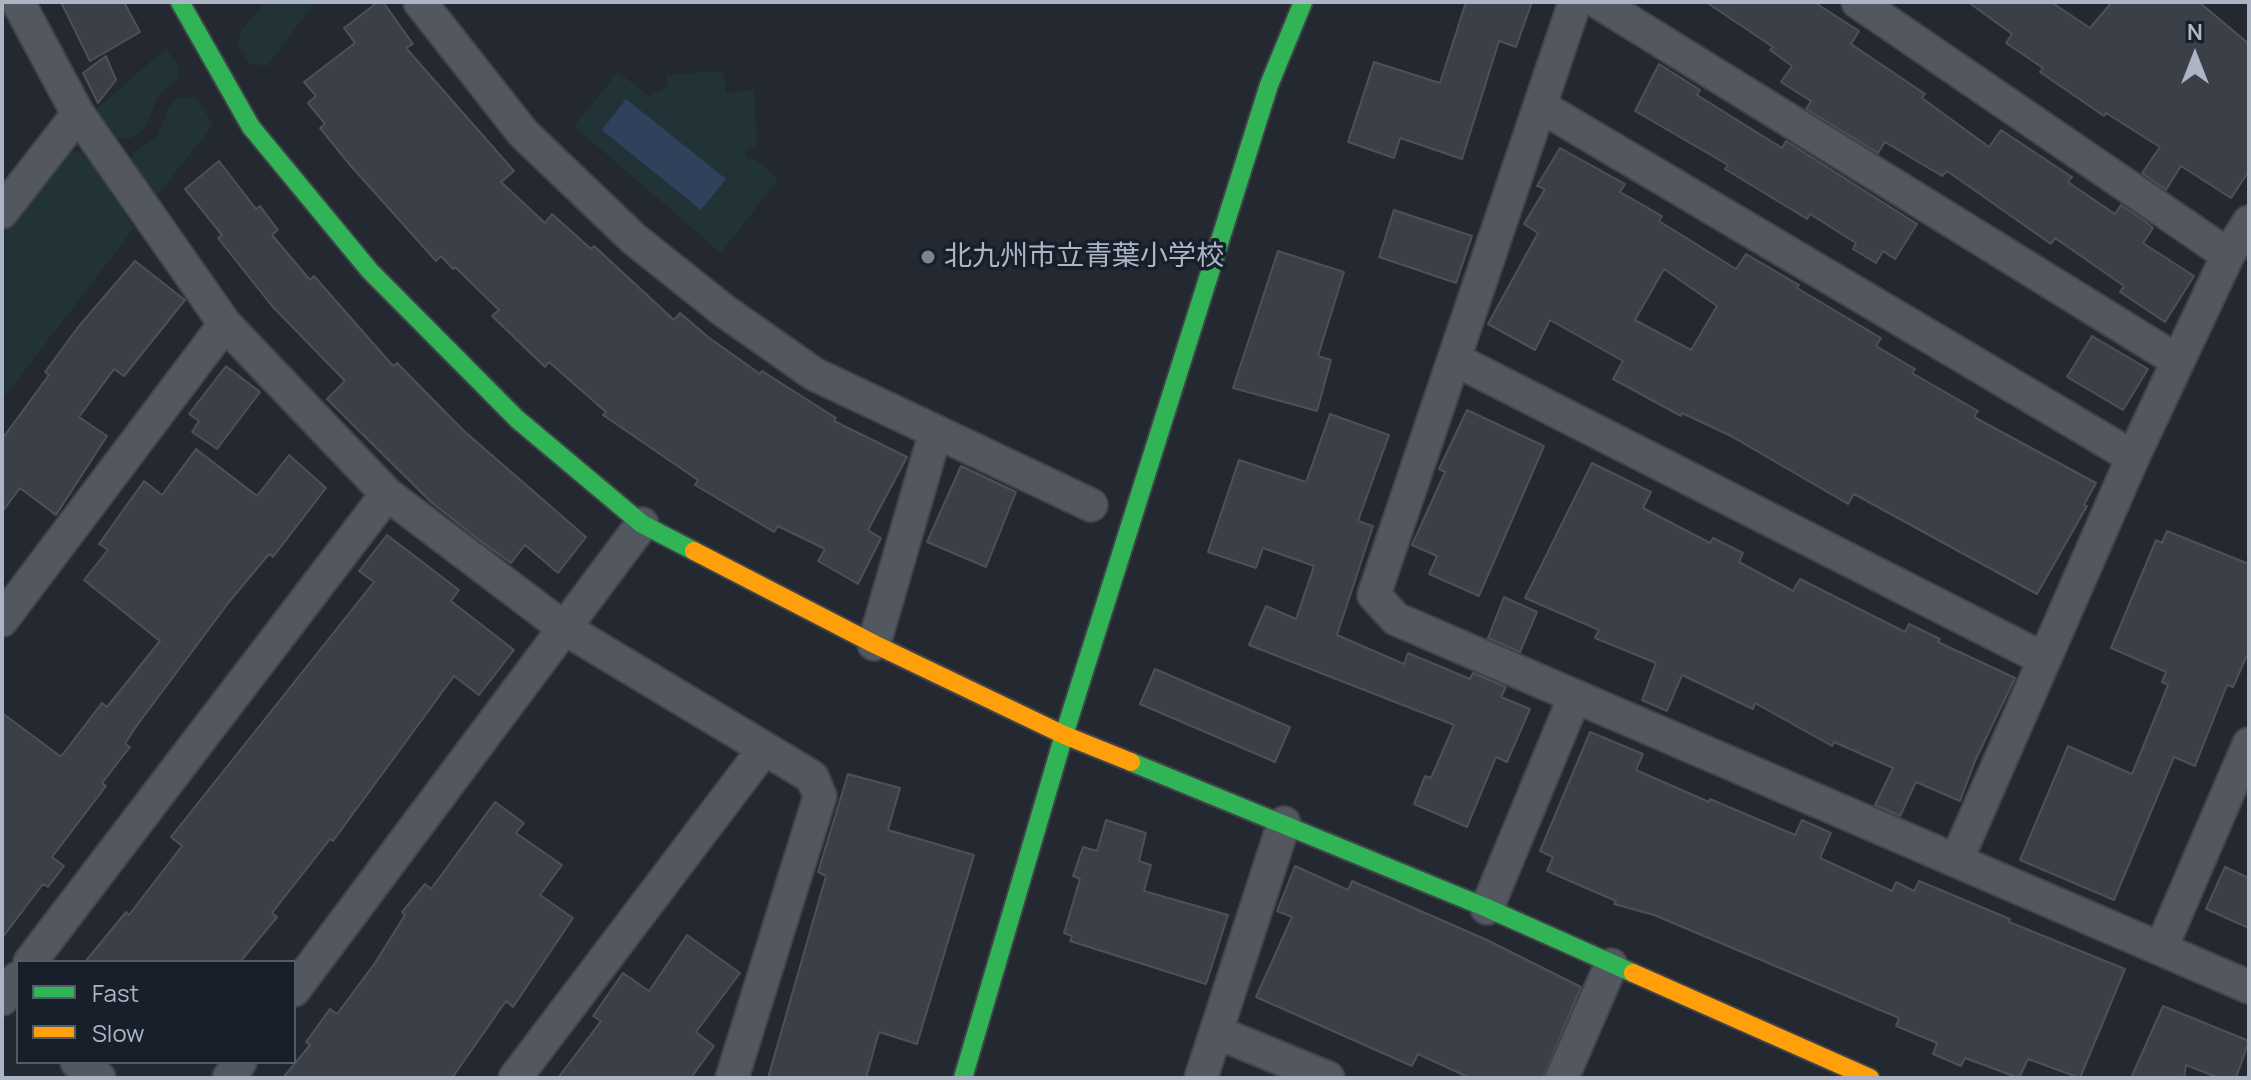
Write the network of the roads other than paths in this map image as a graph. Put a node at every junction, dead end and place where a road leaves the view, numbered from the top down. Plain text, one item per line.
1 (180, 2) edge
2 (420, 2) edge
3 (1303, 2) edge
4 (1575, 2) edge
5 (1598, 2) edge
6 (1858, 2) edge
7 (13, 7) edge
8 (1540, 106) junction
9 (78, 114) junction
10 (2, 212) edge
11 (2249, 222) edge
12 (2228, 255) junction
13 (225, 324) junction
14 (1454, 359) junction
15 (2178, 361) junction
16 (935, 434) junction
17 (2133, 457) junction
18 (387, 494) junction
19 (1091, 505) dead end
20 (642, 524) junction
21 (2, 620) edge
22 (564, 628) junction
23 (874, 644) junction
24 (2044, 659) junction
25 (1575, 696) junction
26 (1064, 735) junction
27 (2249, 744) edge
28 (764, 749) junction
29 (1284, 823) junction
30 (1957, 859) junction
31 (1487, 908) junction
32 (2162, 946) junction
33 (32, 960) edge
34 (1611, 965) junction
35 (16, 981) edge
36 (296, 987) edge
37 (2249, 987) edge
38 (2, 999) edge
39 (1216, 1032) junction
40 (80, 1064) edge
41 (99, 1078) edge
42 (515, 1078) edge
43 (732, 1078) edge
44 (963, 1078) edge
45 (1201, 1078) edge
46 (1328, 1078) edge
47 (1562, 1078) edge
48 (1870, 1078) edge

1 - 20 street
2 - 16 street
3 - 26 street
4 - 8 street
5 - 15 street
6 - 12 street
7 - 9 street
8 - 14 street
8 - 17 street
9 - 10 street
9 - 13 street
11 - 12 street
12 - 15 street
13 - 18 street
13 - 21 street
14 - 24 street
14 - 25 street
15 - 17 street
16 - 19 street
16 - 23 street
17 - 24 street
18 - 22 street
18 - 33 street
20 - 22 street
20 - 23 street
22 - 28 street
22 - 36 street
23 - 26 street
24 - 30 street
25 - 30 street
25 - 31 street
26 - 29 street
26 - 44 street
27 - 32 street
28 - 42 street
28 - 43 street
29 - 31 street
29 - 39 street
30 - 32 street
31 - 34 street
32 - 37 street
34 - 47 street
34 - 48 street
35 - 38 street
39 - 45 street
39 - 46 street
40 - 41 street

